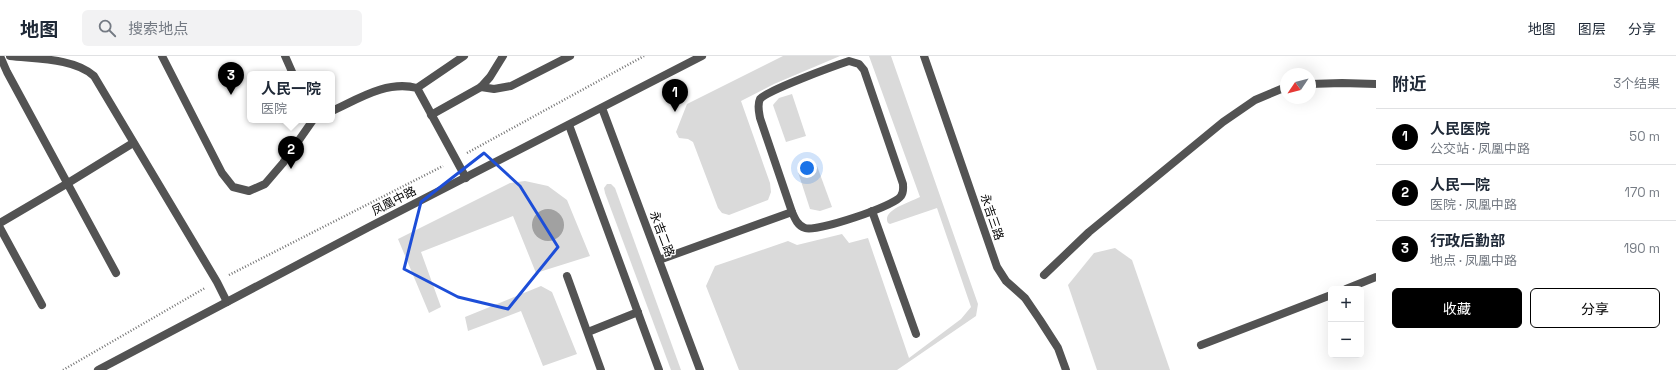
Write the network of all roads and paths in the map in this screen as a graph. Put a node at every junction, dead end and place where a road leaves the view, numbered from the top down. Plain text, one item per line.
1 (0, 56) edge
2 (10, 56) edge
3 (162, 56) edge
4 (285, 56) edge
5 (464, 56) edge
6 (503, 56) edge
7 (570, 56) edge
8 (644, 56) edge
9 (702, 56) edge
10 (924, 56) edge
11 (292, 71) edge
12 (1316, 84) edge
13 (1376, 84) edge
14 (481, 87) junction
15 (417, 88) junction
16 (1280, 90) edge
17 (602, 108) junction
18 (335, 110) edge
19 (431, 115) junction
20 (311, 123) edge
21 (569, 125) junction
22 (133, 143) junction
23 (456, 159) junction
24 (466, 178) junction
25 (68, 184) junction
26 (872, 211) junction
27 (792, 212) junction
28 (0, 223) edge
29 (0, 228) edge
30 (659, 260) junction
31 (116, 273) dead end
32 (1044, 275) dead end
33 (567, 276) dead end
34 (1376, 277) edge
35 (217, 282) junction
36 (1354, 286) edge
37 (1328, 296) edge
38 (227, 302) junction
39 (42, 305) dead end
40 (638, 312) junction
41 (588, 332) junction
42 (916, 334) dead end
43 (1201, 345) dead end
44 (63, 370) edge
45 (98, 370) edge
46 (601, 370) edge
47 (659, 370) edge
48 (700, 370) edge
49 (1066, 370) edge

1 - 25 street
2 - 22 street
3 - 20 street
4 - 11 street
5 - 15 street
6 - 14 street
7 - 14 street
8 - 23 path
9 - 17 street, 凤凰中路
10 - 49 street, 永吉三路
12 - 13 street
14 - 19 street
15 - 18 street
15 - 19 street
16 - 32 street
17 - 21 street, 凤凰中路
17 - 30 street, 永吉二路
19 - 23 street
21 - 24 street, 凤凰中路
21 - 40 street
22 - 25 street
22 - 35 street
23 - 24 street
23 - 35 path
24 - 38 street, 凤凰中路
25 - 28 street
25 - 31 street
26 - 27 street
26 - 27 street
26 - 42 street
27 - 30 street
29 - 39 street
30 - 48 street, 永吉二路
33 - 41 street
34 - 36 street
35 - 38 street
35 - 44 path
37 - 43 street
38 - 45 street, 凤凰中路
40 - 41 street
40 - 47 street
41 - 46 street

